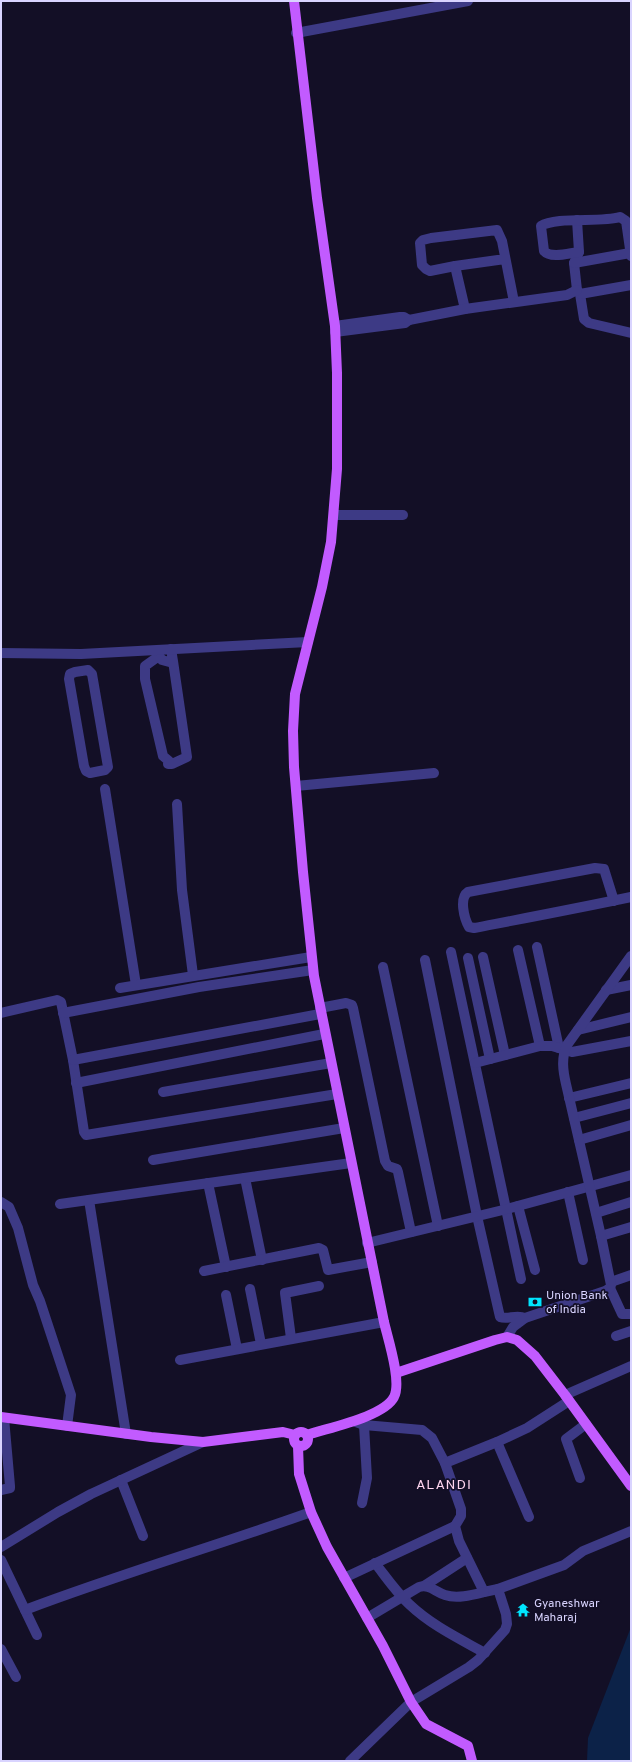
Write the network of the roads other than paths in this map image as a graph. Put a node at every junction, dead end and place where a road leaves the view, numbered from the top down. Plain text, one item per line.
1 (294, 1) edge
2 (468, 1) edge
3 (296, 34) junction
4 (577, 220) junction
5 (579, 252) junction
6 (630, 253) edge
7 (631, 256) edge
8 (505, 259) junction
9 (574, 263) junction
10 (455, 266) junction
11 (631, 285) edge
12 (578, 292) junction
13 (514, 302) junction
14 (465, 309) junction
15 (335, 329) junction
16 (631, 333) edge
17 (334, 515) junction
18 (403, 515) dead end
19 (308, 642) junction
20 (171, 649) junction
21 (1, 653) edge
22 (77, 654) junction
23 (173, 664) junction
24 (79, 671) junction
25 (434, 773) dead end
26 (296, 786) junction
27 (105, 789) dead end
28 (177, 804) dead end
29 (631, 897) edge
30 (614, 901) junction
31 (537, 948) dead end
32 (518, 950) dead end
33 (451, 952) dead end
34 (631, 956) edge
35 (311, 957) junction
36 (483, 957) dead end
37 (468, 958) dead end
38 (425, 960) dead end
39 (383, 967) dead end
40 (313, 970) junction
41 (193, 975) junction
42 (136, 985) junction
43 (631, 985) edge
44 (120, 988) dead end
45 (606, 990) junction
46 (320, 1011) junction
47 (1, 1013) edge
48 (63, 1013) junction
49 (631, 1017) edge
50 (578, 1030) junction
51 (324, 1034) junction
52 (631, 1041) edge
53 (540, 1046) junction
54 (562, 1049) junction
55 (505, 1055) junction
56 (490, 1059) junction
57 (73, 1060) junction
58 (475, 1063) junction
59 (331, 1064) junction
60 (76, 1083) junction
61 (631, 1083) edge
62 (163, 1092) dead end
63 (337, 1094) junction
64 (569, 1098) junction
65 (631, 1103) edge
66 (574, 1118) junction
67 (631, 1125) edge
68 (344, 1128) junction
69 (579, 1140) junction
70 (153, 1160) dead end
71 (351, 1163) junction
72 (631, 1175) edge
73 (245, 1178) junction
74 (208, 1183) junction
75 (590, 1186) junction
76 (568, 1192) junction
77 (89, 1200) junction
78 (1, 1202) edge
79 (631, 1202) edge
80 (60, 1204) dead end
81 (518, 1206) junction
82 (507, 1209) junction
83 (596, 1212) junction
84 (477, 1216) junction
85 (438, 1226) junction
86 (631, 1227) edge
87 (411, 1232) junction
88 (601, 1236) junction
89 (368, 1243) junction
90 (262, 1260) junction
91 (583, 1260) dead end
92 (372, 1262) junction
93 (226, 1267) junction
94 (535, 1270) dead end
95 (204, 1271) dead end
96 (631, 1276) edge
97 (521, 1279) dead end
98 (610, 1285) junction
99 (319, 1286) dead end
100 (250, 1289) dead end
101 (226, 1295) dead end
102 (631, 1314) edge
103 (525, 1318) junction
104 (384, 1322) junction
105 (631, 1331) edge
106 (616, 1336) dead end
107 (291, 1338) junction
108 (508, 1338) junction
109 (261, 1344) junction
110 (237, 1349) junction
111 (180, 1360) dead end
112 (631, 1366) edge
113 (396, 1373) junction
114 (567, 1398) junction
115 (3, 1417) edge
116 (360, 1423) junction
117 (586, 1424) junction
118 (67, 1426) junction
119 (126, 1434) junction
120 (307, 1434) junction
121 (295, 1435) junction
122 (203, 1442) junction
123 (496, 1442) junction
124 (298, 1446) junction
125 (445, 1463) junction
126 (580, 1478) dead end
127 (121, 1480) junction
128 (631, 1486) edge
129 (1, 1490) edge
130 (362, 1503) dead end
131 (311, 1512) junction
132 (529, 1517) dead end
133 (455, 1526) junction
134 (631, 1530) edge
135 (143, 1536) dead end
136 (1, 1547) edge
137 (467, 1558) junction
138 (1, 1560) edge
139 (375, 1564) junction
140 (344, 1578) junction
141 (424, 1586) junction
142 (498, 1589) junction
143 (484, 1592) junction
144 (402, 1597) junction
145 (26, 1610) junction
146 (367, 1618) junction
147 (37, 1634) dead end
148 (1, 1649) edge
149 (485, 1653) junction
150 (16, 1677) dead end
151 (411, 1702) junction
152 (350, 1761) edge
153 (472, 1761) edge

1 - 3 main road
2 - 3 street
3 - 15 main road
4 - 5 street
4 - 5 street
4 - 6 street
5 - 9 street
6 - 7 street
6 - 9 street
8 - 10 street
8 - 10 street
8 - 13 street
9 - 12 street
10 - 14 street
11 - 12 street
12 - 13 street
12 - 16 street
13 - 14 street
14 - 15 street
15 - 17 main road
17 - 18 street
17 - 19 main road
19 - 20 street
19 - 26 main road
20 - 22 street
20 - 23 street
21 - 22 street
22 - 24 street
23 - 23 street
24 - 24 street
25 - 26 street
26 - 35 main road
27 - 42 street
28 - 41 street
29 - 30 street
30 - 30 street
31 - 54 street
32 - 53 street
33 - 58 street
34 - 45 street
35 - 40 main road
35 - 41 street
36 - 55 street
37 - 56 street
38 - 84 street
39 - 85 street
40 - 46 main road
40 - 48 street
41 - 42 street
42 - 44 street
43 - 45 street
45 - 50 street
46 - 51 main road
46 - 57 street
46 - 87 street
47 - 48 street
48 - 57 street
49 - 50 street
50 - 54 street
51 - 59 main road
51 - 60 street
52 - 54 street
53 - 54 street
53 - 55 street
54 - 64 street
55 - 56 street
56 - 58 street
57 - 60 street
58 - 82 street
59 - 62 street
59 - 63 main road
60 - 63 street
61 - 64 street
63 - 68 main road
64 - 66 street
65 - 66 street
66 - 69 street
67 - 69 street
68 - 70 street
68 - 71 main road
69 - 75 street
71 - 73 street
71 - 89 main road
72 - 75 street
73 - 74 street
73 - 90 street
74 - 77 street
74 - 93 street
75 - 76 street
75 - 83 street
76 - 81 street
76 - 91 street
77 - 80 street
77 - 119 street
78 - 118 street
79 - 83 street
81 - 82 street
81 - 94 street
82 - 84 street
82 - 97 street
83 - 88 street
84 - 85 street
84 - 103 street
85 - 87 street
86 - 88 street
87 - 89 street
88 - 98 street
89 - 92 main road
90 - 92 street
90 - 93 street
92 - 104 main road
93 - 95 street
96 - 98 street
98 - 102 street
98 - 103 street
99 - 107 street
100 - 109 street
101 - 110 street
103 - 108 street
104 - 107 street
104 - 113 main road
105 - 106 street
107 - 109 street
108 - 113 main road
108 - 114 main road
109 - 110 street
110 - 111 street
112 - 114 street
113 - 116 main road
114 - 117 main road
114 - 123 street
115 - 118 main road
115 - 129 street
116 - 120 main road
116 - 125 street
116 - 130 street
117 - 126 street
117 - 128 main road
118 - 119 main road
119 - 122 main road
120 - 121 main road
120 - 124 main road
121 - 122 main road
121 - 124 main road
122 - 127 street
123 - 125 street
123 - 132 street
124 - 131 main road
125 - 133 street
127 - 135 street
127 - 136 street
131 - 140 main road
131 - 145 street
133 - 137 street
133 - 139 street
134 - 142 street
137 - 141 street
137 - 143 street
138 - 145 street
139 - 140 street
139 - 144 street
140 - 146 main road
141 - 143 street
141 - 144 street
142 - 143 street
142 - 149 street
144 - 146 street
144 - 149 street
145 - 147 street
146 - 151 main road
148 - 150 street
149 - 151 street
151 - 152 street
151 - 153 main road

